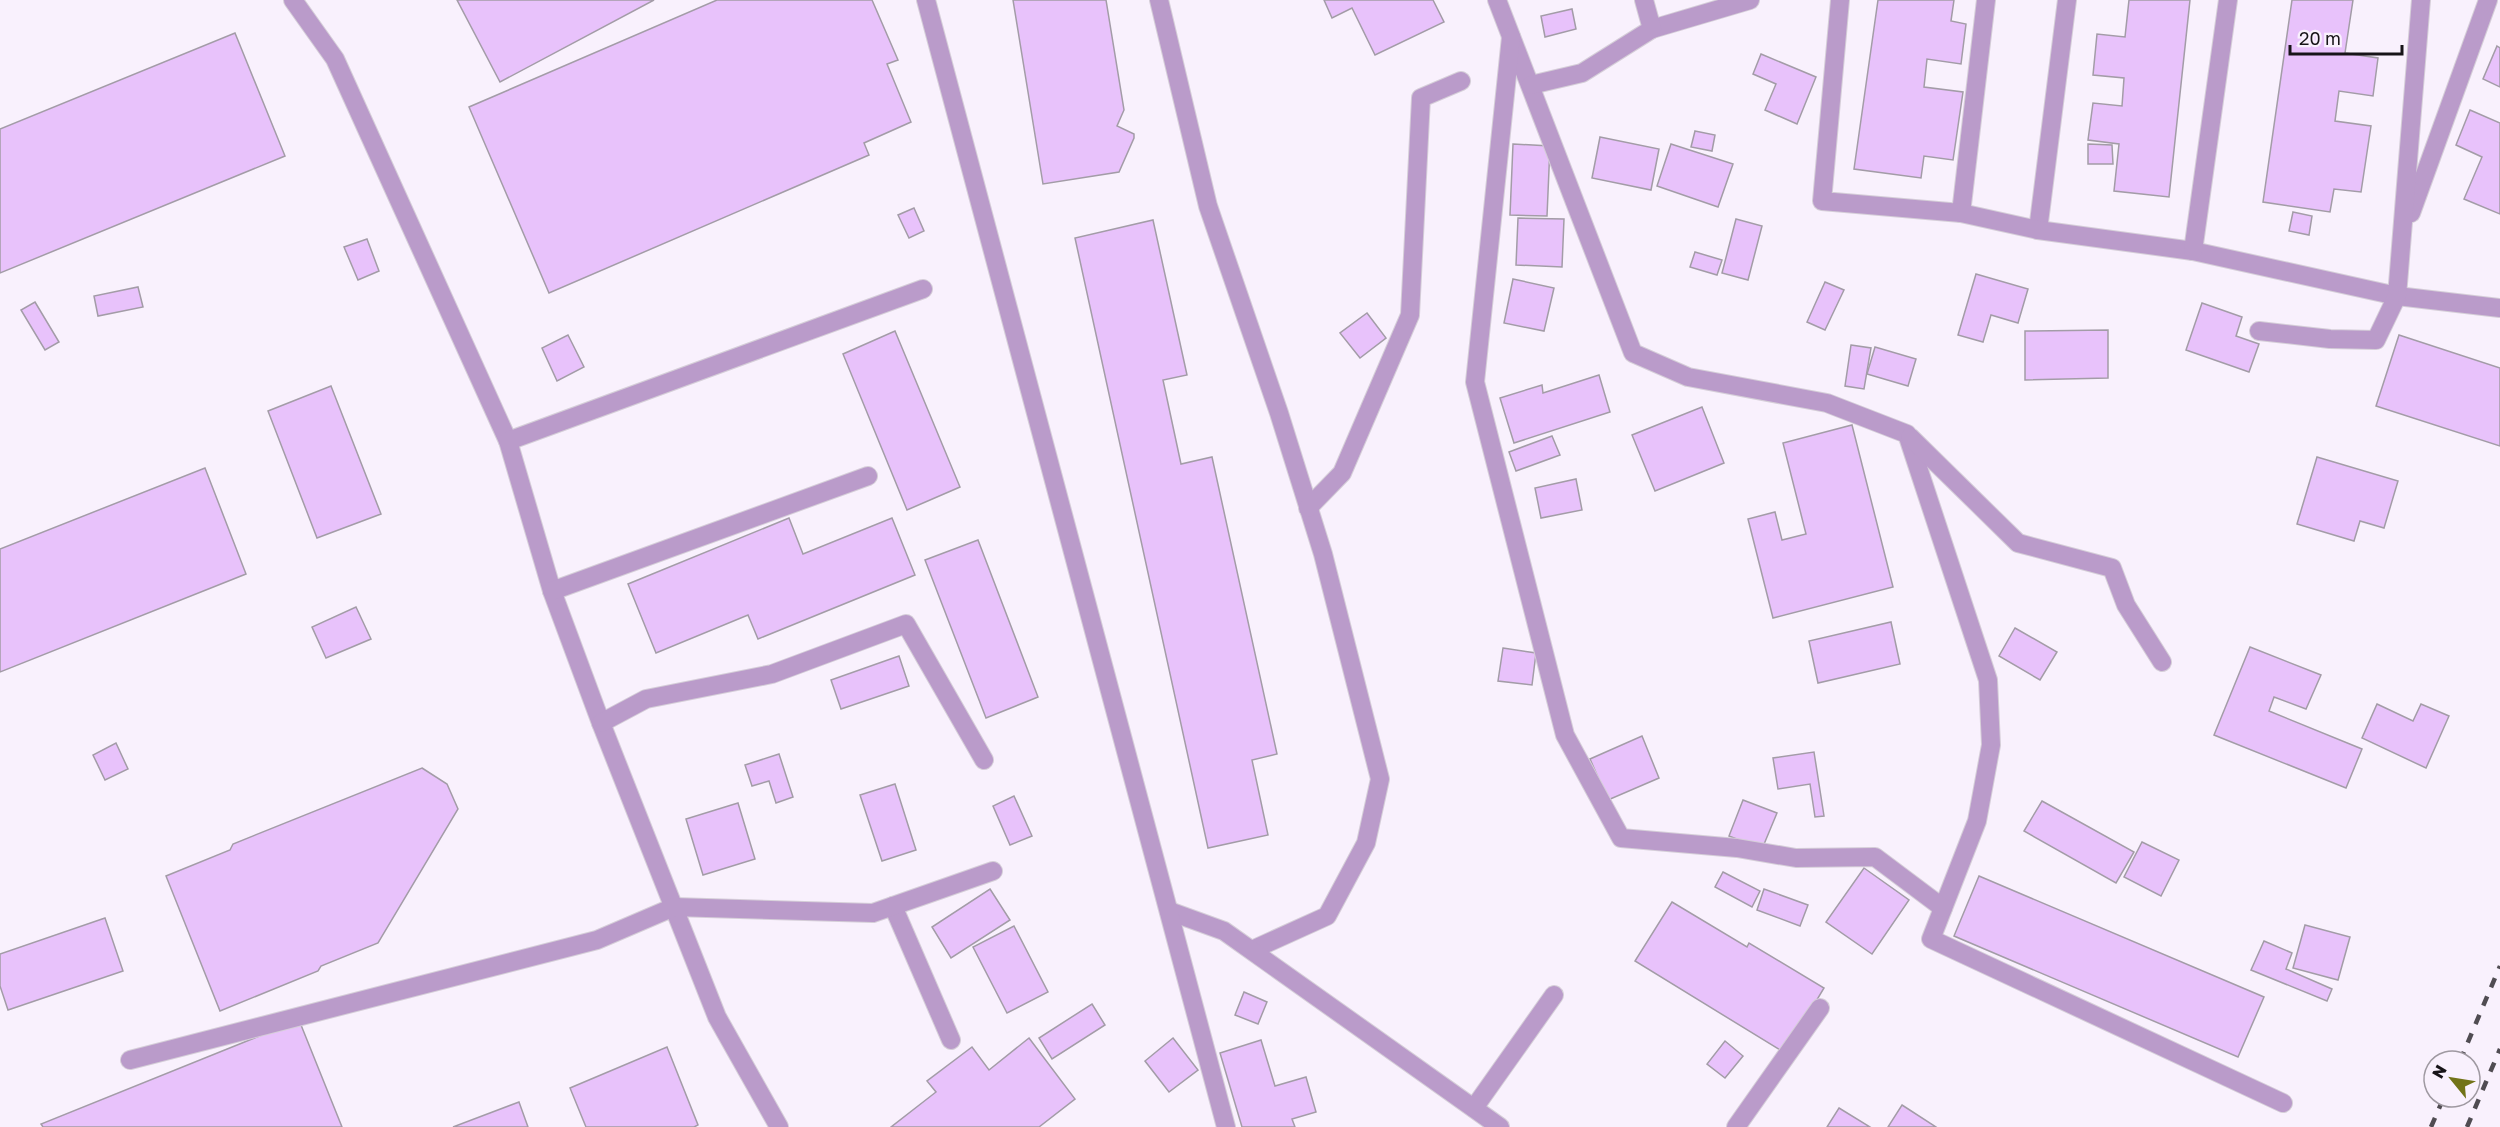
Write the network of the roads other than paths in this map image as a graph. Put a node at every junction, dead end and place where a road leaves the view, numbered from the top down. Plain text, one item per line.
1 (293, 0) edge
2 (926, 0) edge
3 (1159, 0) edge
4 (1497, 0) edge
5 (1644, 0) edge
6 (1750, 0) edge
7 (1840, 0) edge
8 (1986, 0) edge
9 (2067, 0) edge
10 (2228, 0) edge
11 (2421, 0) edge
12 (2488, 0) edge
13 (1652, 29) junction
14 (1512, 34) junction
15 (1461, 81) dead end
16 (1531, 85) junction
17 (1961, 213) junction
18 (2038, 230) junction
19 (2403, 236) junction
20 (2193, 251) junction
21 (922, 288) dead end
22 (2397, 296) junction
23 (2500, 308) edge
24 (2259, 331) dead end
25 (1907, 434) junction
26 (508, 441) junction
27 (868, 476) dead end
28 (1308, 508) junction
29 (552, 591) junction
30 (2162, 662) dead end
31 (601, 723) junction
32 (984, 760) dead end
33 (993, 871) dead end
34 (893, 906) junction
35 (674, 907) junction
36 (1943, 908) junction
37 (1169, 911) junction
38 (1252, 950) junction
39 (1554, 995) dead end
40 (1820, 1008) dead end
41 (951, 1040) dead end
42 (130, 1060) dead end
43 (2283, 1104) dead end
44 (1474, 1108) junction
45 (779, 1127) edge
46 (1226, 1127) edge
47 (1500, 1127) edge
48 (1736, 1127) edge

1 - 26 street
2 - 37 street
3 - 28 street
4 - 14 street
5 - 13 street
6 - 13 street
7 - 17 street
8 - 17 street
9 - 18 street
10 - 20 street
11 - 19 street
12 - 19 street
13 - 16 street
14 - 16 street
14 - 36 street
15 - 28 street
16 - 25 street
17 - 18 street
18 - 20 street
19 - 22 street
20 - 22 street
21 - 26 street
22 - 23 street
22 - 24 street
25 - 30 street
25 - 36 street
26 - 29 street
27 - 29 street
28 - 38 street
29 - 31 street
31 - 32 street
31 - 35 street
33 - 34 street
34 - 35 street
34 - 41 street
35 - 42 street
35 - 45 street
36 - 43 street
37 - 38 street
37 - 46 street
38 - 44 street
39 - 44 street
40 - 48 street
44 - 47 street

